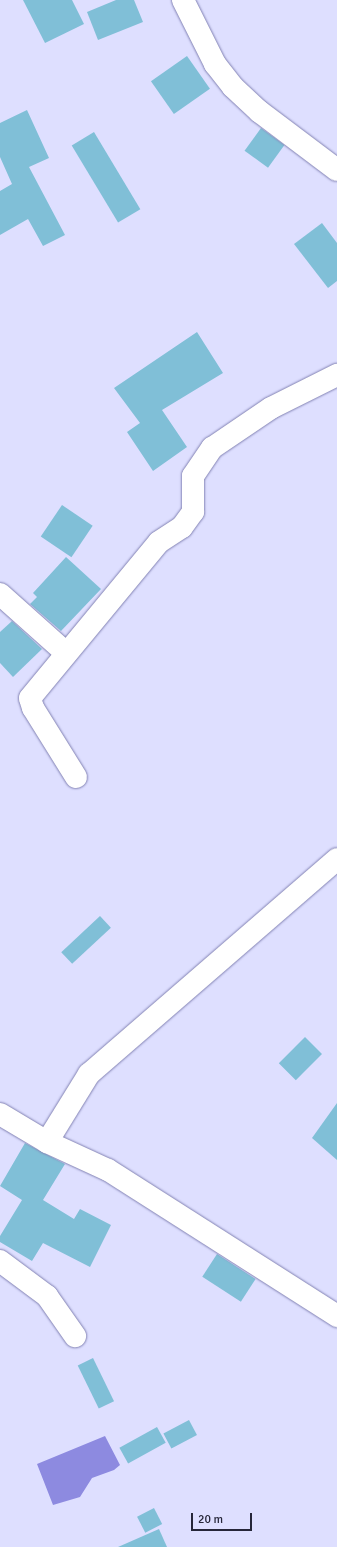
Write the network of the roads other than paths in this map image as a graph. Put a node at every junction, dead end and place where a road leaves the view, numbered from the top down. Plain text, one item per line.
1 (183, 0) edge
2 (337, 170) edge
3 (337, 376) edge
4 (0, 594) edge
5 (66, 654) junction
6 (76, 777) dead end
7 (337, 859) edge
8 (0, 1114) edge
9 (48, 1138) junction
10 (0, 1261) edge
11 (337, 1316) edge
12 (75, 1336) dead end

1 - 2 street
3 - 5 street
4 - 5 street
5 - 6 street
7 - 9 street
8 - 9 street
9 - 11 street
10 - 12 street

